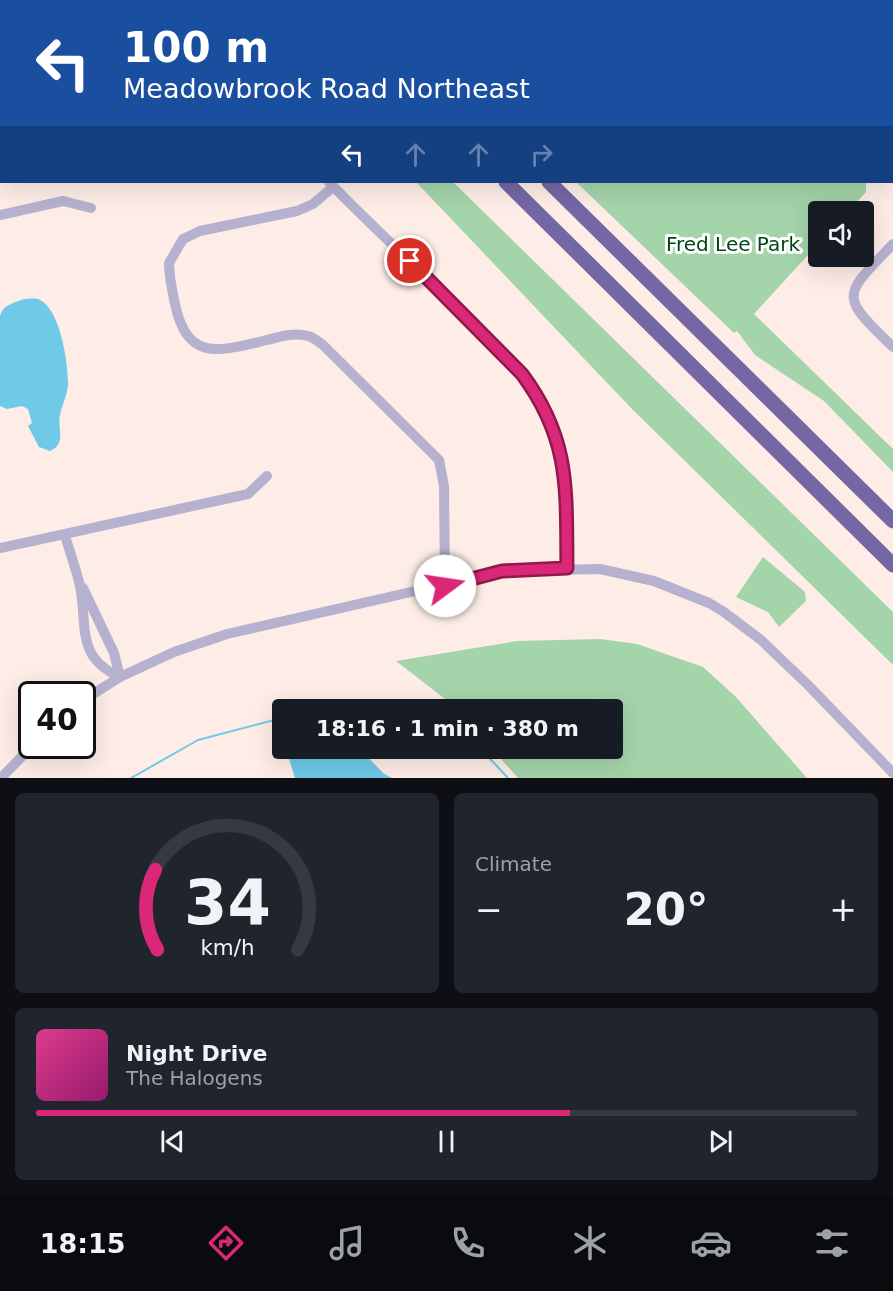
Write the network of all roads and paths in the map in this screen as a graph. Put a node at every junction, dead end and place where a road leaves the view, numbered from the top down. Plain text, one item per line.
1 (507, 183) edge
2 (550, 183) edge
3 (331, 184) edge
4 (91, 208) dead end
5 (0, 215) edge
6 (893, 244) edge
7 (893, 347) edge
8 (267, 476) dead end
9 (893, 521) edge
10 (65, 536) junction
11 (0, 548) edge
12 (893, 565) edge
13 (567, 568) junction
14 (80, 586) junction
15 (445, 586) junction
16 (120, 677) junction
17 (96, 692) edge
18 (18, 758) edge
19 (2, 771) edge
20 (893, 773) edge

1 - 12 highway
2 - 9 highway
3 - 13 street
3 - 15 street
4 - 5 street
6 - 7 street
8 - 10 street
10 - 11 street
10 - 14 street
13 - 15 street
13 - 20 street
14 - 16 street
14 - 16 street
15 - 16 street
16 - 17 street
18 - 19 street

